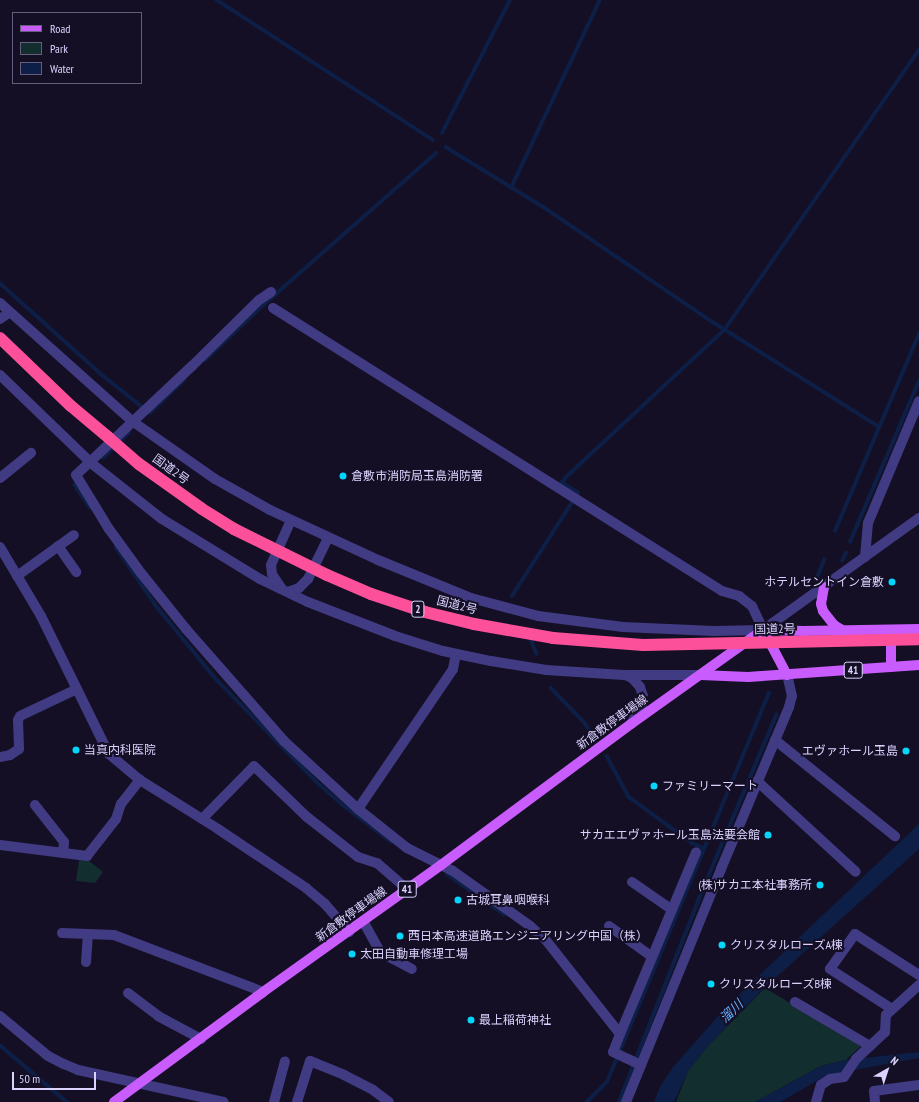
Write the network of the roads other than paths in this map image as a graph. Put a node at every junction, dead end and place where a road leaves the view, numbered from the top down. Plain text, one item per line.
1 (271, 292) dead end
2 (0, 303) edge
3 (273, 308) dead end
4 (10, 312) junction
5 (0, 319) edge
6 (0, 338) edge
7 (0, 375) edge
8 (919, 401) edge
9 (132, 421) junction
10 (31, 453) dead end
11 (91, 463) junction
12 (0, 478) edge
13 (919, 518) edge
14 (291, 520) junction
15 (74, 535) dead end
16 (328, 538) junction
17 (58, 546) junction
18 (0, 547) edge
19 (865, 557) junction
20 (76, 572) dead end
21 (17, 576) junction
22 (824, 587) junction
23 (285, 591) junction
24 (919, 628) edge
25 (763, 630) junction
26 (891, 630) junction
27 (844, 631) junction
28 (919, 639) edge
29 (456, 654) junction
30 (919, 666) edge
31 (891, 667) junction
32 (624, 675) junction
33 (701, 675) junction
34 (787, 675) junction
35 (76, 689) junction
36 (631, 724) junction
37 (775, 740) junction
38 (0, 757) edge
39 (140, 780) junction
40 (757, 782) junction
41 (35, 806) dead end
42 (358, 809) junction
43 (202, 819) junction
44 (895, 836) dead end
45 (0, 845) edge
46 (696, 852) dead end
47 (63, 853) junction
48 (441, 865) junction
49 (856, 872) dead end
50 (632, 882) dead end
51 (407, 889) junction
52 (671, 909) junction
53 (363, 921) junction
54 (609, 926) dead end
55 (349, 932) junction
56 (62, 933) dead end
57 (88, 934) junction
58 (651, 956) junction
59 (86, 962) dead end
60 (412, 969) dead end
61 (919, 975) edge
62 (919, 985) edge
63 (263, 992) junction
64 (128, 993) dead end
65 (795, 1002) dead end
66 (892, 1009) junction
67 (0, 1016) edge
68 (619, 1037) junction
69 (201, 1039) junction
70 (870, 1046) junction
71 (285, 1061) dead end
72 (636, 1063) junction
73 (141, 1084) junction
74 (919, 1085) edge
75 (114, 1102) edge
76 (224, 1102) edge
77 (274, 1102) edge
78 (297, 1102) edge
79 (389, 1102) edge
80 (626, 1102) edge
81 (816, 1102) edge
82 (875, 1102) edge

1 - 9 street
2 - 4 street
3 - 25 street
4 - 5 street
4 - 9 street
6 - 28 highway, 国道2号 / 2, bridge
7 - 11 street
8 - 19 street
9 - 11 street
9 - 14 street
10 - 12 street
11 - 23 street
11 - 42 street
13 - 19 street
14 - 16 street
14 - 23 street
15 - 17 street
16 - 23 street
16 - 25 street
17 - 20 street
17 - 21 street
18 - 21 street
19 - 22 street
21 - 35 street
22 - 25 street
22 - 27 main road
23 - 29 street
24 - 26 main road
25 - 27 main road
25 - 33 main road, 新倉敷停車場線 / 41
25 - 34 main road
26 - 27 main road
26 - 31 main road
29 - 32 street
29 - 42 street
30 - 31 main road, 41
31 - 34 main road, 41
32 - 33 street
32 - 36 street
33 - 34 main road, 41
33 - 36 main road, 新倉敷停車場線 / 41
34 - 37 street
35 - 38 street
35 - 39 street
36 - 48 main road, 新倉敷停車場線 / 41
37 - 40 street
37 - 44 street
39 - 43 street
39 - 47 street
40 - 49 street
40 - 72 street
41 - 47 street
42 - 48 street
43 - 51 street
43 - 55 street
45 - 47 street
46 - 52 street
48 - 51 main road, 新倉敷停車場線 / 41
48 - 68 street
50 - 52 street
51 - 53 main road, 新倉敷停車場線 / 41
52 - 58 street
53 - 55 main road, 新倉敷停車場線 / 41
53 - 60 street
54 - 58 street
55 - 63 main road, 新倉敷停車場線 / 41
56 - 57 street
57 - 59 street
57 - 63 street
58 - 68 street
61 - 66 street
62 - 66 street
63 - 69 main road, 新倉敷停車場線 / 41
64 - 69 street
65 - 70 street
66 - 70 street
67 - 73 street
68 - 72 street
69 - 73 main road, 新倉敷停車場線 / 41
70 - 81 street
71 - 77 street
72 - 80 street
73 - 75 main road, 新倉敷停車場線 / 41
73 - 76 street
74 - 82 street
78 - 79 street

